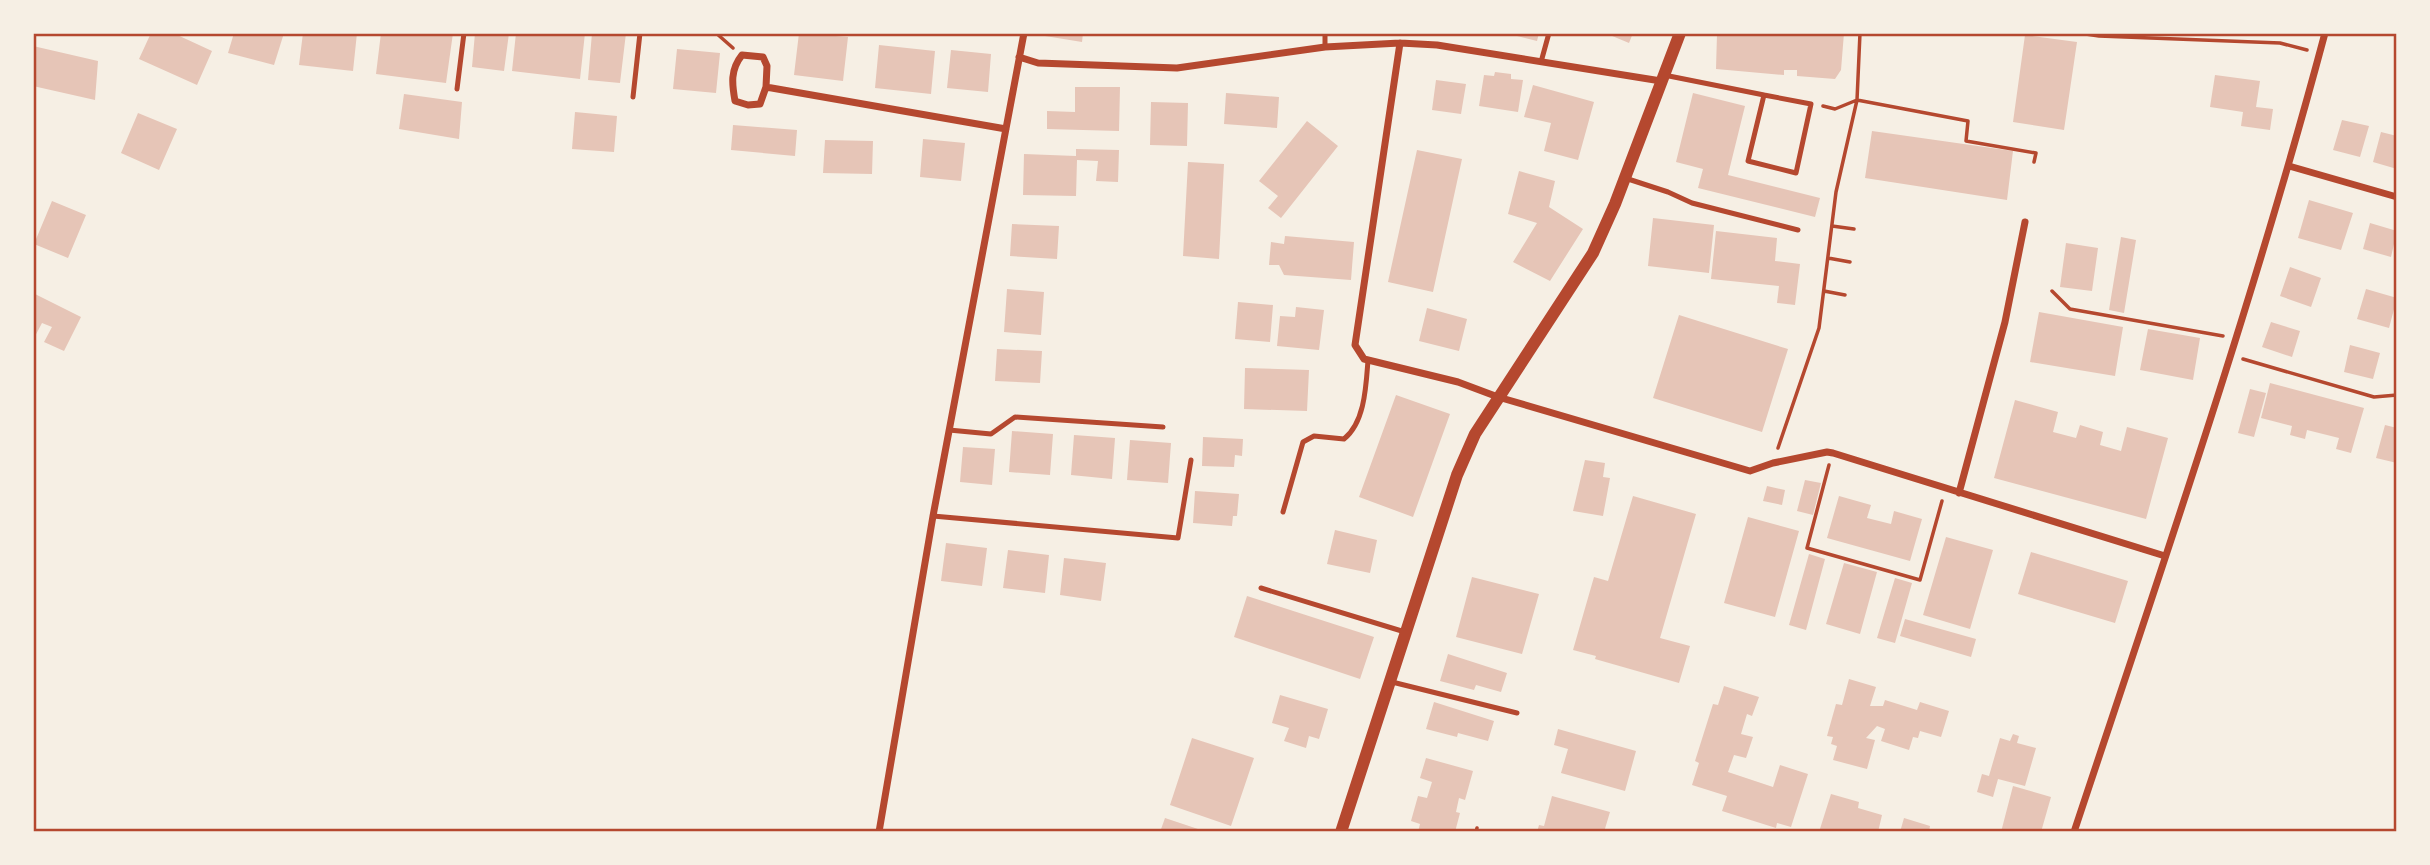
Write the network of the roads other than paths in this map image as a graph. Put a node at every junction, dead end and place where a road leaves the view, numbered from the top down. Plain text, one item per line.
1 (464, 33) edge
2 (640, 33) edge
3 (1024, 33) edge
4 (1325, 33) edge
5 (1549, 33) edge
6 (1680, 33) edge
7 (2325, 33) edge
8 (1401, 43) junction
9 (1325, 47) junction
10 (1019, 57) junction
11 (1541, 62) junction
12 (1662, 78) junction
13 (766, 87) junction
14 (457, 89) dead end
15 (1764, 94) junction
16 (633, 97) dead end
17 (1006, 129) junction
18 (2289, 166) junction
19 (1625, 178) junction
20 (2397, 197) edge
21 (2025, 222) dead end
22 (1798, 230) dead end
23 (1368, 360) junction
24 (1498, 397) junction
25 (1163, 427) dead end
26 (949, 430) junction
27 (1191, 460) dead end
28 (1959, 493) junction
29 (1283, 512) dead end
30 (933, 516) junction
31 (2165, 556) junction
32 (1261, 588) dead end
33 (1405, 632) junction
34 (1389, 681) junction
35 (1517, 713) dead end
36 (878, 832) edge
37 (1341, 832) edge
38 (2074, 832) edge

1 - 14 lane
2 - 16 lane
3 - 10 street
4 - 9 lane
5 - 11 lane
6 - 12 street
7 - 18 street
8 - 9 street
8 - 11 street
8 - 23 street
9 - 10 street
10 - 17 street
11 - 12 street
12 - 15 lane
12 - 19 street
13 - 13 street
13 - 17 street
15 - 15 lane
17 - 26 street
18 - 20 street
18 - 31 street
19 - 22 lane
19 - 24 street
21 - 28 street
23 - 24 street
23 - 29 lane
24 - 28 street
24 - 33 street
25 - 26 lane
26 - 30 street
27 - 30 lane
28 - 31 street
30 - 36 street
31 - 38 street
32 - 33 lane
33 - 34 street
34 - 35 lane
34 - 37 street

